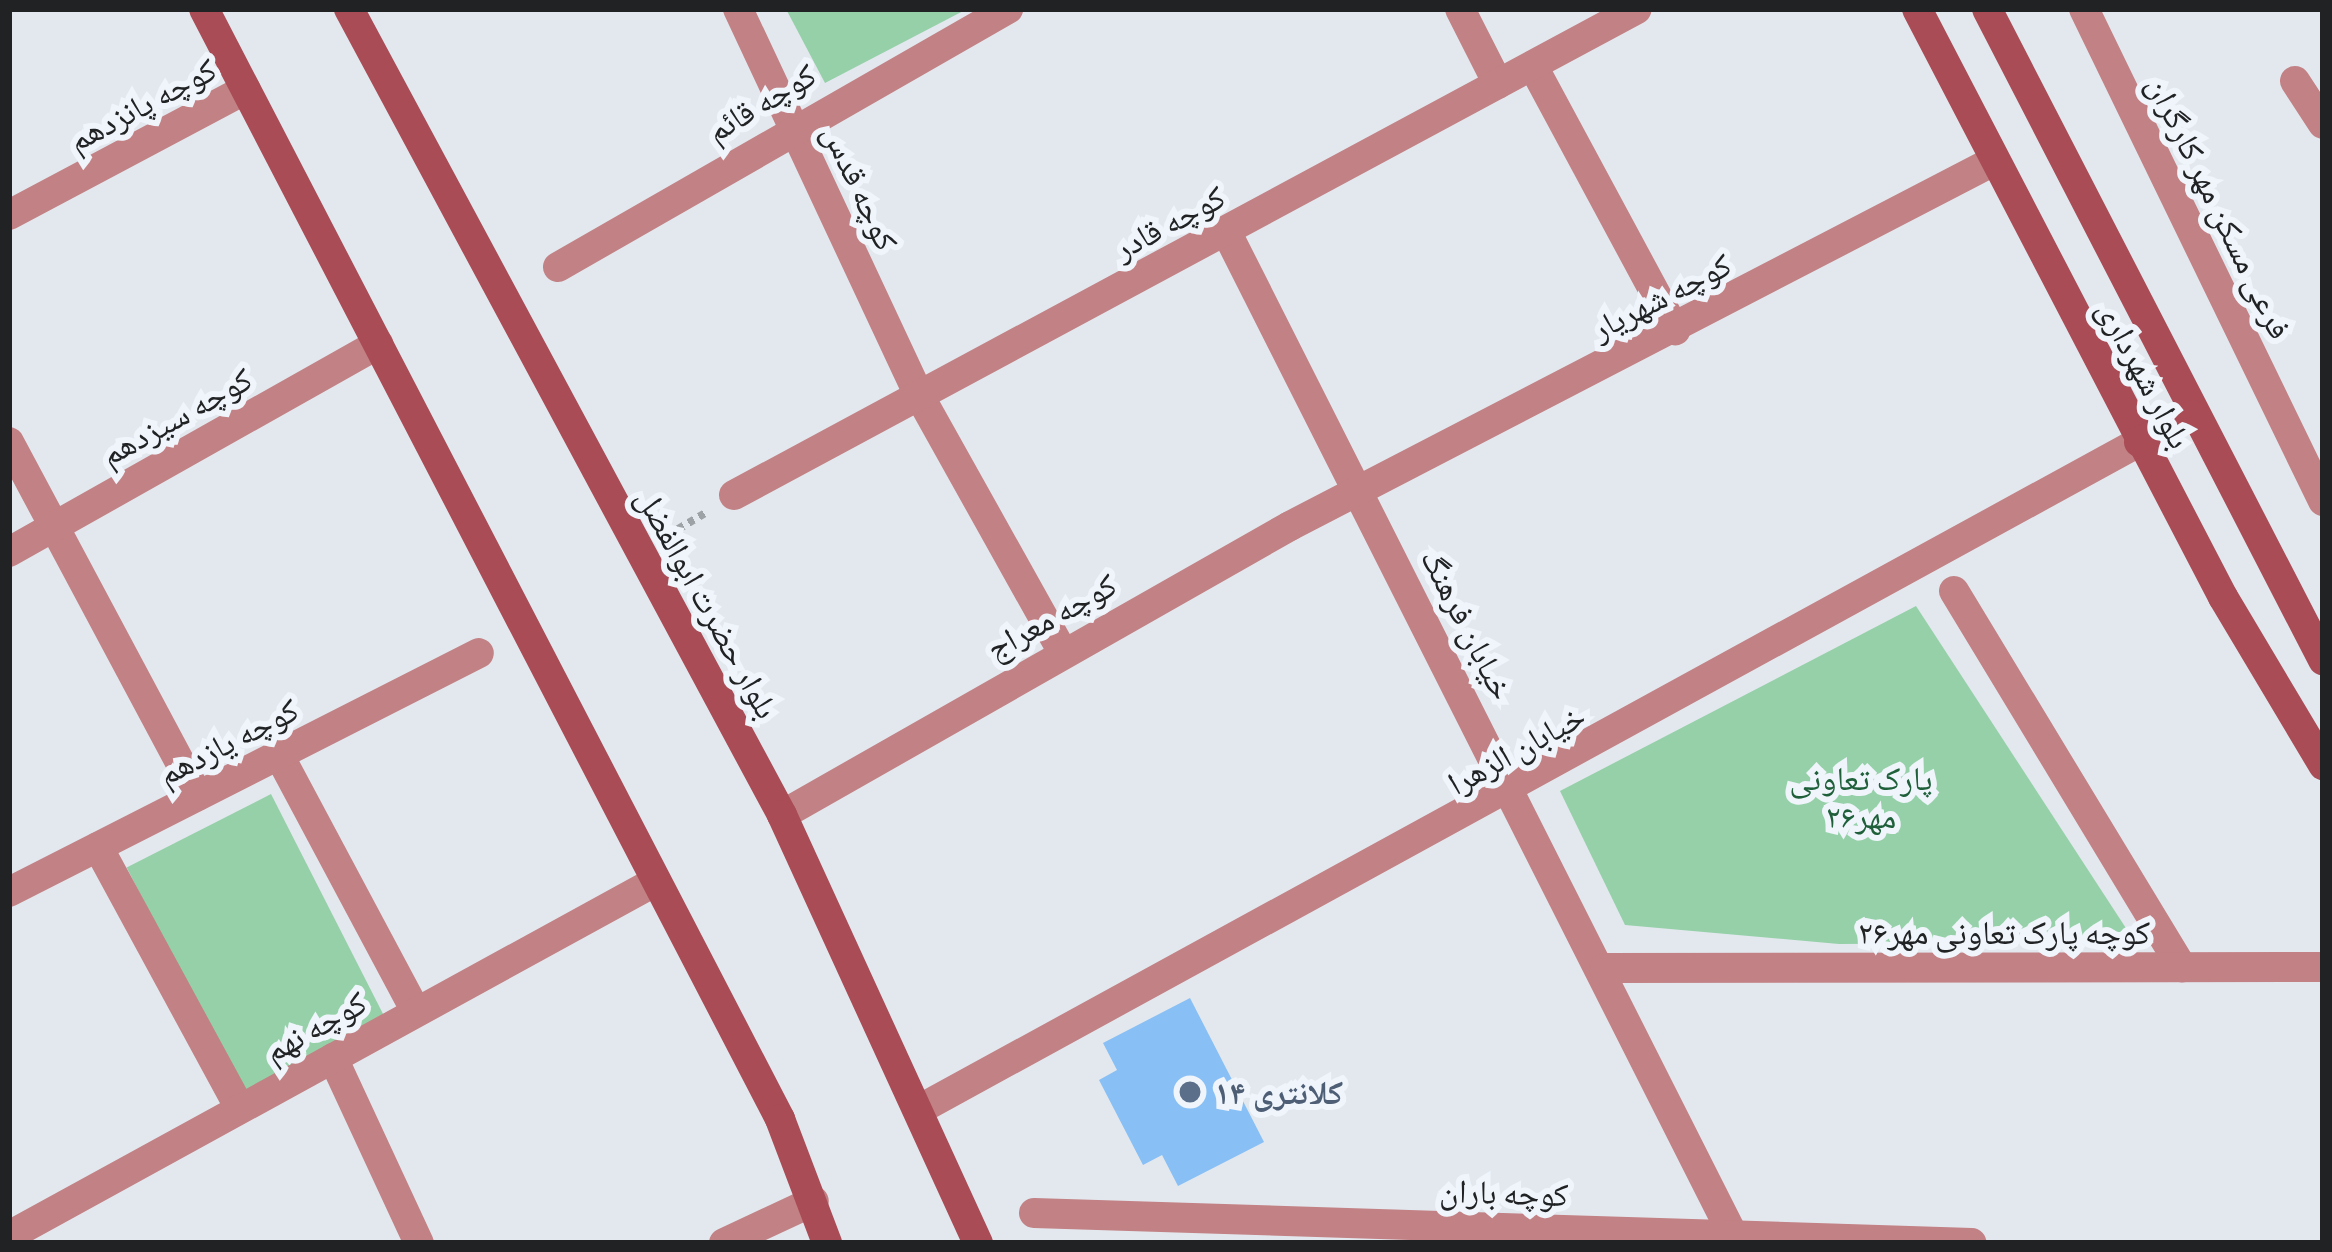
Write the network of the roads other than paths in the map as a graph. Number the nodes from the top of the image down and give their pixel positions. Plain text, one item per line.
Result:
1 (204, 9) edge
2 (350, 9) edge
3 (738, 9) edge
4 (1008, 9) edge
5 (1460, 9) edge
6 (1636, 9) edge
7 (1917, 9) edge
8 (1987, 9) edge
9 (2084, 9) edge
10 (1534, 68) junction
11 (2295, 81) dead end
12 (1498, 84) junction
13 (246, 89) junction
14 (2323, 124) edge
15 (792, 126) junction
16 (1994, 161) junction
17 (9, 215) edge
18 (1227, 232) junction
19 (558, 267) dead end
20 (1675, 331) junction
21 (378, 344) junction
22 (919, 395) junction
23 (2193, 415) junction
24 (9, 442) edge
25 (2139, 442) junction
26 (1359, 490) junction
27 (734, 496) road end
28 (2323, 501) edge
29 (54, 526) junction
30 (9, 552) edge
31 (1954, 592) dead end
32 (1062, 651) junction
33 (479, 653) dead end
34 (2323, 660) edge
35 (279, 755) junction
36 (2323, 765) edge
37 (1514, 792) junction
38 (198, 796) junction
39 (782, 815) junction
40 (98, 847) junction
41 (656, 881) junction
42 (9, 892) edge
43 (2323, 967) edge
44 (1604, 968) junction
45 (2182, 968) junction
46 (416, 1012) junction
47 (333, 1058) junction
48 (240, 1108) junction
49 (922, 1108) junction
50 (814, 1201) junction
51 (1034, 1213) dead end
52 (9, 1235) edge
53 (1737, 1239) edge
54 (419, 1243) edge
55 (724, 1243) edge
56 (827, 1243) edge
57 (977, 1243) edge
58 (1972, 1243) edge

1 - 13 main road
2 - 39 main road, بلوار حضرت ابوالفضل
3 - 15 street, کوچه قدس
4 - 15 street, کوچه قائم
5 - 12 street
6 - 10 street, کوچه قادر
7 - 16 main road, بلوار شهرداری
8 - 23 main road, بلوار شهرداری
9 - 28 street, فرعی مسکن مهر کارگران
10 - 12 street, کوچه قادر
10 - 20 street
11 - 14 street
12 - 18 street, کوچه قادر
13 - 17 street, کوچه پانزدهم
13 - 21 main road
15 - 19 street, کوچه قائم
15 - 22 street, کوچه قدس
16 - 20 street, کوچه شهریار
16 - 25 main road, بلوار شهرداری
18 - 22 street, کوچه قادر
18 - 26 street, خیابان فرهنگ
20 - 26 street, کوچه شهریار
21 - 29 street, کوچه سیزدهم
21 - 41 main road
22 - 27 street, کوچه قادر
22 - 32 street, کوچه قدس
23 - 25 main road
23 - 34 main road, بلوار شهرداری
24 - 29 street
25 - 36 main road, بلوار شهرداری
25 - 37 street, خیابان الزهرا
26 - 32 street, کوچه معراج
26 - 37 street, خیابان فرهنگ
29 - 30 street, کوچه سیزدهم
29 - 38 street
31 - 45 street, کوچه پارک تعاونی مهر۲۶
32 - 39 street, کوچه معراج
33 - 35 street, کوچه یازدهم
35 - 38 street, کوچه یازدهم
35 - 46 street
37 - 44 street, خیابان فرهنگ
37 - 49 street, خیابان الزهرا
38 - 40 street, کوچه یازدهم
39 - 49 main road, بلوار حضرت ابوالفضل
40 - 42 street, کوچه یازدهم
40 - 48 street
41 - 46 street, کوچه نهم
41 - 50 main road
43 - 45 street
44 - 45 street, کوچه پارک تعاونی مهر۲۶
44 - 53 street, خیابان فرهنگ
46 - 47 street, کوچه نهم
47 - 48 street, کوچه نهم
47 - 54 street
48 - 52 street, کوچه نهم
49 - 57 main road, بلوار حضرت ابوالفضل
50 - 55 street
50 - 56 main road
51 - 53 street, کوچه باران
53 - 58 street, کوچه باران

